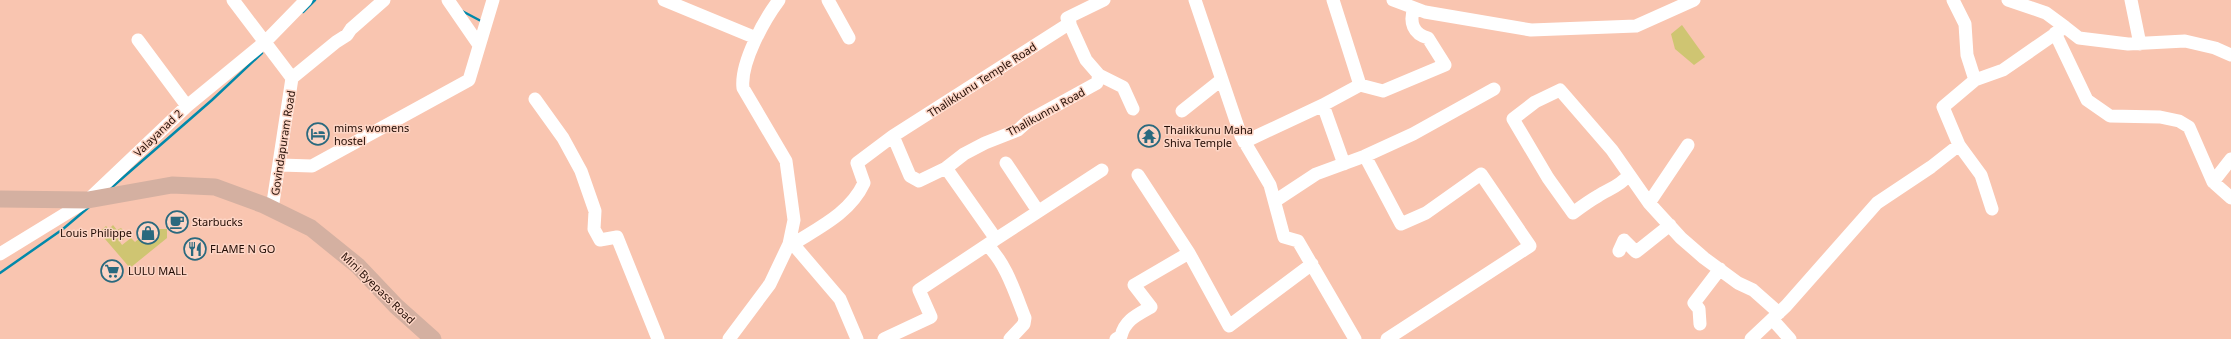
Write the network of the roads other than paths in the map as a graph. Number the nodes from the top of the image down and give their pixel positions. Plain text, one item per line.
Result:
1 (233, 0) edge
2 (306, 0) edge
3 (384, 0) edge
4 (448, 0) edge
5 (493, 0) edge
6 (664, 0) edge
7 (779, 0) edge
8 (828, 0) edge
9 (1104, 0) edge
10 (1195, 0) edge
11 (1333, 0) edge
12 (1393, 0) edge
13 (1694, 0) edge
14 (1953, 0) edge
15 (2008, 0) edge
16 (2131, 0) edge
17 (1414, 8) junction
18 (1070, 23) junction
19 (2060, 30) junction
20 (756, 38) junction
21 (849, 38) dead end
22 (138, 40) dead end
23 (265, 42) junction
24 (2140, 44) junction
25 (479, 46) junction
26 (2231, 55) edge
27 (1099, 75) junction
28 (292, 78) junction
29 (1222, 80) junction
30 (1975, 80) junction
31 (1360, 84) junction
32 (1494, 89) dead end
33 (535, 99) dead end
34 (1323, 105) junction
35 (187, 106) junction
36 (1133, 109) dead end
37 (1182, 111) dead end
38 (893, 136) junction
39 (1244, 142) junction
40 (1688, 145) dead end
41 (1959, 145) junction
42 (1365, 156) junction
43 (2231, 159) edge
44 (1006, 163) dead end
45 (1344, 164) junction
46 (280, 165) junction
47 (946, 168) junction
48 (1102, 170) dead end
49 (1138, 175) dead end
50 (1629, 175) junction
51 (2213, 182) junction
52 (2231, 198) edge
53 (0, 199) edge
54 (88, 200) junction
55 (1275, 201) junction
56 (1649, 203) junction
57 (272, 209) junction
58 (1992, 209) dead end
59 (1038, 211) junction
60 (1670, 225) junction
61 (991, 242) junction
62 (791, 244) junction
63 (1619, 251) dead end
64 (1189, 253) junction
65 (0, 254) edge
66 (1312, 264) junction
67 (1720, 269) junction
68 (1776, 316) junction
69 (1700, 324) dead end
70 (433, 339) edge
71 (658, 339) edge
72 (729, 339) edge
73 (857, 339) edge
74 (884, 339) edge
75 (1010, 339) edge
76 (1116, 339) edge
77 (1355, 339) edge
78 (1387, 339) edge
79 (1751, 339) edge
80 (1790, 339) edge

1 - 23 street, Govindapuram Road
2 - 23 street, Valayanad 2
3 - 28 street
4 - 25 street
5 - 25 street
6 - 20 street
7 - 20 street
8 - 21 street
9 - 18 street, Thalikkunu Temple Road
10 - 29 street
11 - 31 street
12 - 17 street
13 - 17 street
14 - 30 street
15 - 19 street
16 - 24 street
17 - 31 street
18 - 27 street
18 - 38 street, Thalikkunu Temple Road
19 - 24 street
19 - 30 street
19 - 51 street
20 - 62 street
22 - 35 street
23 - 28 street, Govindapuram Road
23 - 35 street, Valayanad 2
24 - 26 street
25 - 46 street
27 - 36 street
27 - 47 street, Thalikunnu Road
28 - 46 street, Govindapuram Road
29 - 37 street
29 - 39 street
30 - 41 street
31 - 34 street
32 - 42 street
33 - 71 street
34 - 39 street
34 - 45 street
35 - 54 street, Valayanad 2
38 - 47 street, Thalikunnu Road
38 - 62 street
39 - 55 street
40 - 56 street
41 - 58 street
41 - 68 street
42 - 45 street
42 - 78 street
43 - 51 street
44 - 59 street
45 - 55 street
46 - 57 street, Govindapuram Road
47 - 61 street
48 - 59 street
49 - 64 street
50 - 50 street
50 - 56 street
51 - 52 street
53 - 54 main road, Mini Byepass Road
54 - 57 main road, Mini Byepass Road
54 - 65 street, Valayanad 2
55 - 66 street
56 - 60 street
57 - 70 main road, Mini Byepass Road
59 - 61 street
60 - 63 street
60 - 67 street
61 - 74 street
61 - 75 street
62 - 72 street
62 - 73 street
64 - 66 street
64 - 76 street
66 - 77 street
67 - 68 street
67 - 69 street
68 - 79 street
68 - 80 street

